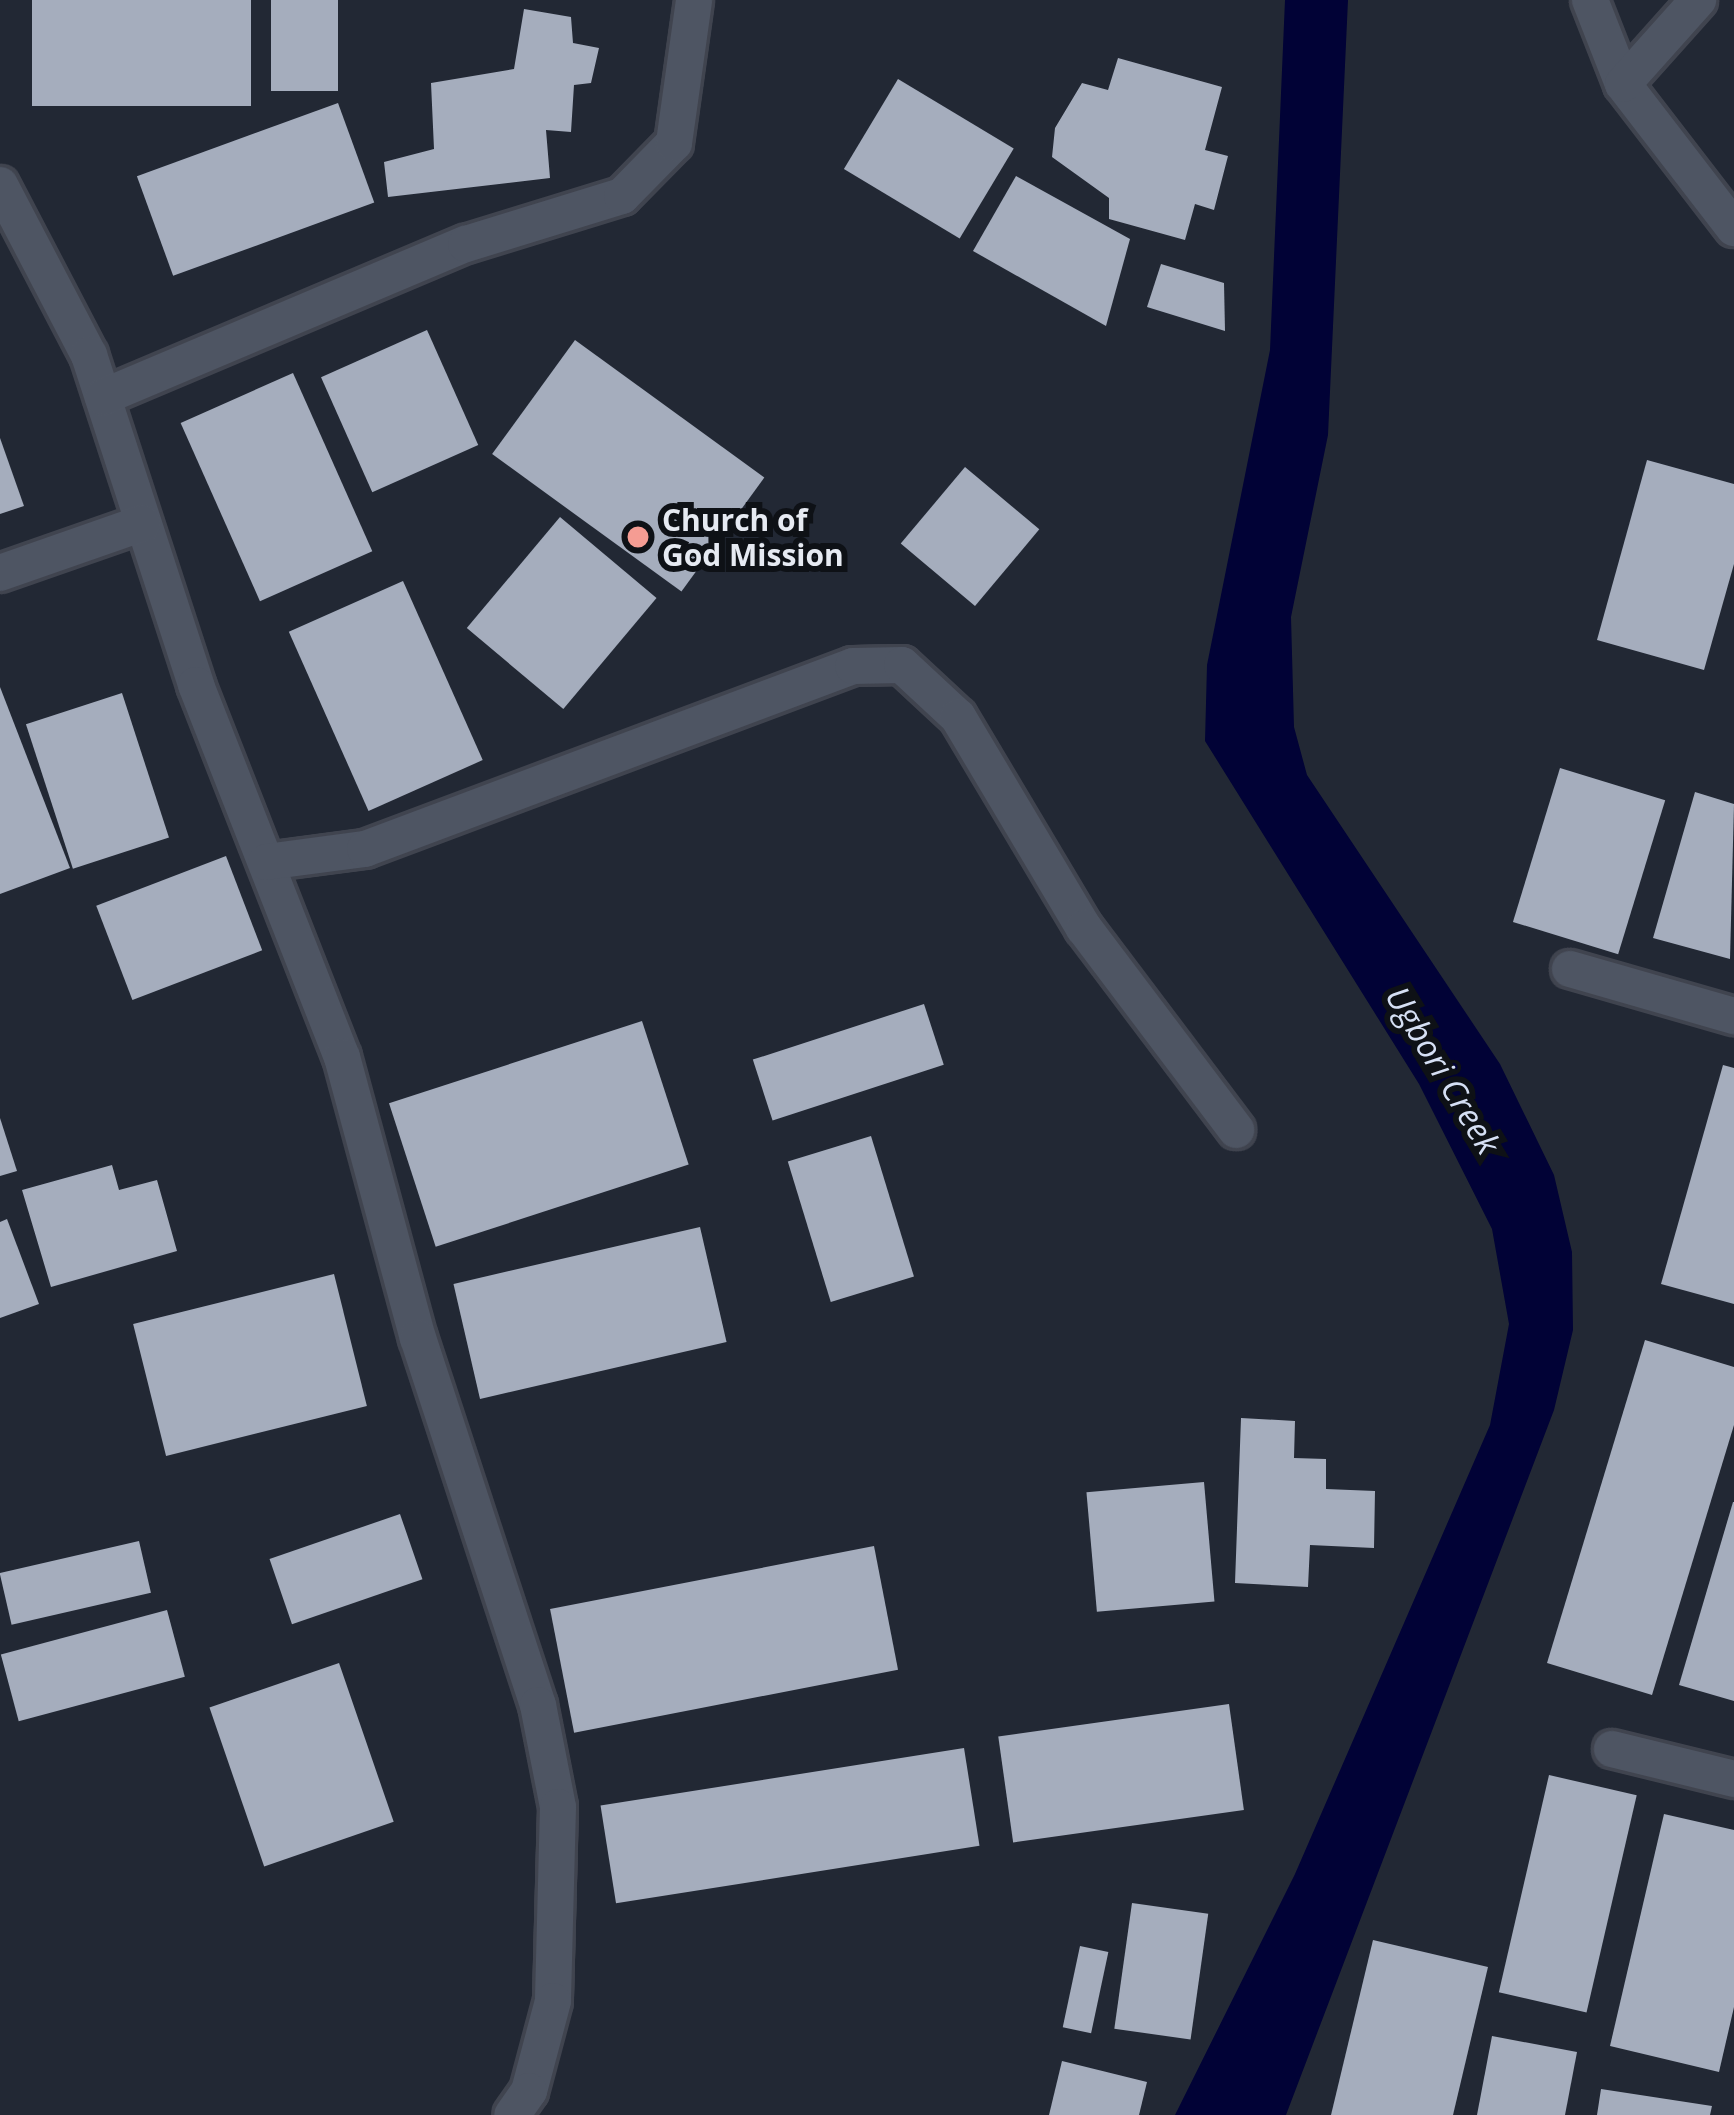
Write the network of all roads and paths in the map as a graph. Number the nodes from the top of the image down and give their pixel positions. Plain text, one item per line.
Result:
1 (694, 0) edge
2 (1590, 0) edge
3 (1698, 0) edge
4 (1623, 84) junction
5 (0, 184) edge
6 (1734, 228) edge
7 (103, 397) junction
8 (143, 523) junction
9 (0, 573) edge
10 (266, 862) junction
11 (1570, 969) dead end
12 (1734, 1016) edge
13 (1237, 1130) dead end
14 (1612, 1749) dead end
15 (1734, 1779) edge
16 (512, 2115) edge

1 - 7 street
2 - 4 street
3 - 4 street
4 - 6 street
5 - 7 street
7 - 8 street
8 - 9 street
8 - 10 street
10 - 13 street
10 - 16 street
11 - 12 street
14 - 15 street

